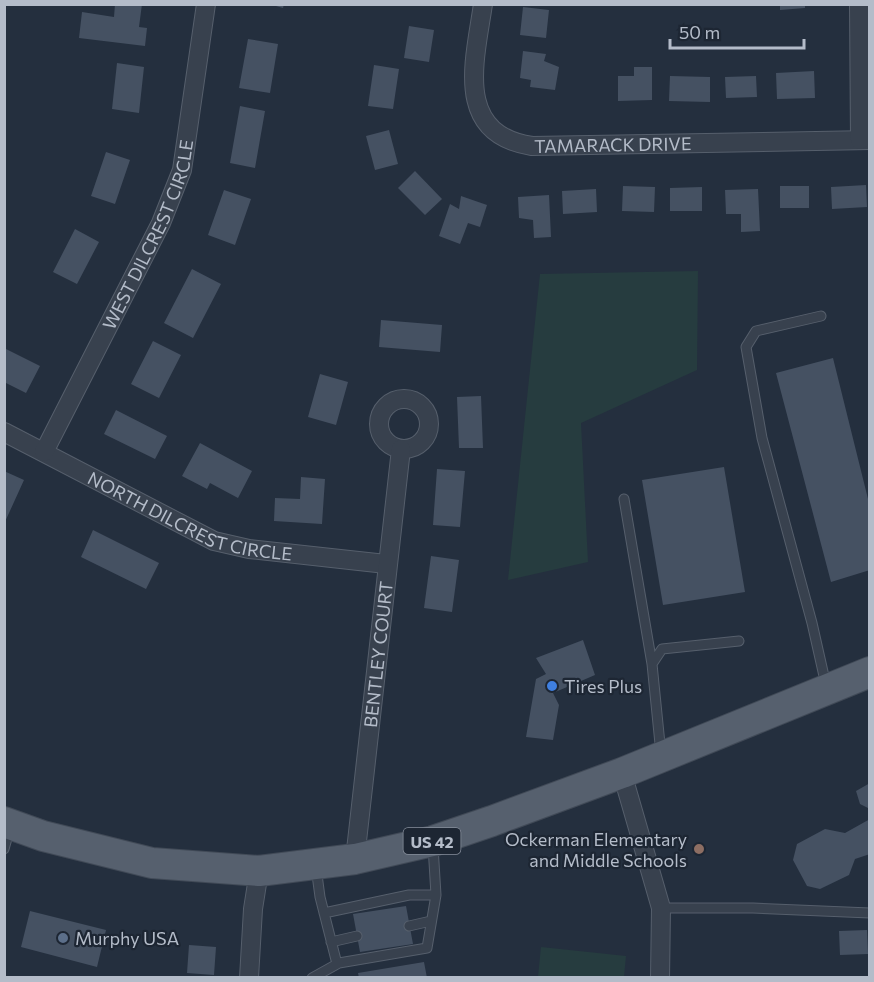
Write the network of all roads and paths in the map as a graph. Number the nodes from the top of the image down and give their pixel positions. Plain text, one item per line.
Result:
1 (206, 4) edge
2 (483, 4) edge
3 (859, 4) edge
4 (865, 140) edge
5 (821, 316) dead end
6 (4, 432) edge
7 (401, 449) dead end
8 (44, 452) junction
9 (624, 499) dead end
10 (386, 564) junction
11 (739, 640) dead end
12 (652, 664) junction
13 (870, 672) edge
14 (826, 688) junction
15 (661, 756) junction
16 (622, 773) junction
17 (6, 832) edge
18 (433, 841) junction
19 (355, 859) junction
20 (316, 864) junction
21 (259, 872) junction
22 (436, 895) junction
23 (661, 908) junction
24 (324, 913) junction
25 (870, 913) edge
26 (431, 921) junction
27 (409, 926) dead end
28 (357, 936) dead end
29 (331, 942) junction
30 (337, 964) junction
31 (249, 978) edge
32 (312, 978) edge
33 (660, 978) edge

1 - 8 street, WEST DILCREST CIRCLE
2 - 4 street, TAMARACK DRIVE
3 - 4 street
5 - 14 lane
6 - 8 street, NORTH DILCREST CIRCLE
7 - 10 street, BENTLEY COURT
8 - 10 street, NORTH DILCREST CIRCLE
9 - 12 lane
10 - 19 street, BENTLEY COURT
11 - 12 lane
12 - 15 lane
13 - 14 main road, US 42
14 - 15 main road, US 42
15 - 16 main road, US 42
16 - 18 main road, US 42
16 - 23 street
17 - 21 main road, US 42
18 - 19 main road, US 42
18 - 22 lane
19 - 20 main road, US 42
20 - 21 main road, US 42
20 - 24 lane
21 - 31 street
22 - 24 lane
22 - 26 lane
23 - 25 lane
23 - 33 street
24 - 29 lane
26 - 27 lane
26 - 30 lane
28 - 29 lane
29 - 30 lane
30 - 32 lane

